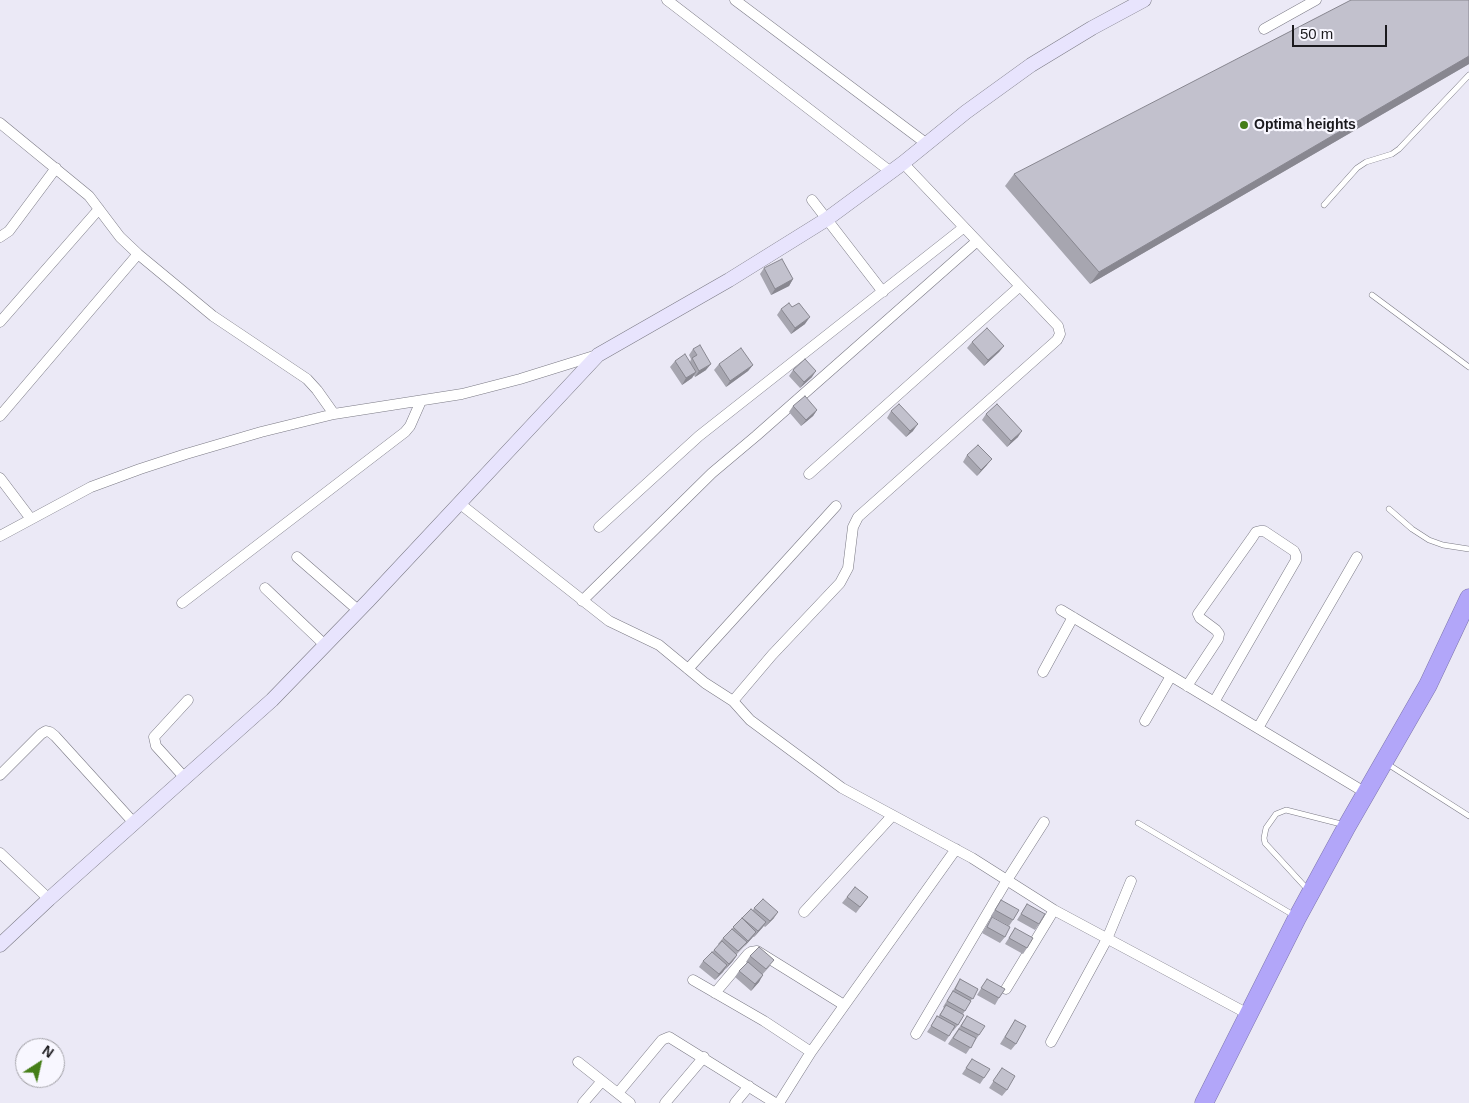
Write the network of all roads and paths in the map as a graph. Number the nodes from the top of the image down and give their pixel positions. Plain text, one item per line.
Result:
1 (667, 0) edge
2 (735, 0) edge
3 (1144, 0) edge
4 (1316, 0) edge
5 (1264, 29) dead end
6 (1469, 75) edge
7 (0, 123) edge
8 (928, 144) junction
9 (902, 163) junction
10 (56, 168) junction
11 (891, 172) junction
12 (812, 200) dead end
13 (1324, 205) dead end
14 (99, 209) junction
15 (827, 219) junction
16 (963, 228) junction
17 (0, 237) edge
18 (976, 242) junction
19 (138, 254) junction
20 (1020, 287) junction
21 (883, 292) junction
22 (1372, 295) dead end
23 (0, 322) edge
24 (598, 355) junction
25 (1469, 367) edge
26 (421, 401) junction
27 (334, 414) junction
28 (0, 416) edge
29 (809, 474) dead end
30 (0, 478) edge
31 (459, 503) junction
32 (836, 506) dead end
33 (1389, 509) dead end
34 (31, 519) junction
35 (599, 527) dead end
36 (0, 536) edge
37 (1469, 549) edge
38 (297, 557) dead end
39 (1357, 557) dead end
40 (265, 588) dead end
41 (1469, 598) edge
42 (582, 601) junction
43 (182, 603) dead end
44 (359, 610) junction
45 (1062, 610) dead end
46 (1073, 617) junction
47 (325, 645) junction
48 (688, 669) junction
49 (1043, 672) dead end
50 (1171, 676) junction
51 (1187, 686) junction
52 (188, 700) dead end
53 (733, 701) junction
54 (1214, 702) junction
55 (1145, 722) dead end
56 (1258, 728) junction
57 (1384, 762) junction
58 (0, 775) edge
59 (185, 778) junction
60 (1366, 792) junction
61 (892, 816) junction
62 (1469, 816) edge
63 (1044, 822) dead end
64 (134, 823) junction
65 (1138, 823) dead end
66 (1347, 826) junction
67 (956, 849) junction
68 (0, 853) edge
69 (1007, 880) junction
70 (1131, 881) dead end
71 (1311, 893) junction
72 (49, 899) junction
73 (1054, 910) junction
74 (804, 912) dead end
75 (1297, 918) junction
76 (1107, 939) junction
77 (0, 945) edge
78 (693, 980) dead end
79 (1006, 989) edge
80 (716, 993) junction
81 (844, 1005) junction
82 (1250, 1015) junction
83 (916, 1034) dead end
84 (1051, 1042) dead end
85 (811, 1052) junction
86 (704, 1057) junction
87 (578, 1062) dead end
88 (602, 1081) junction
89 (749, 1086) junction
90 (618, 1094) junction
91 (583, 1103) edge
92 (630, 1103) edge
93 (666, 1103) edge
94 (735, 1103) edge
95 (775, 1103) edge
96 (779, 1103) edge
97 (1204, 1103) edge

1 - 11 street
2 - 8 street
3 - 8 street
4 - 5 street
6 - 13 lane
7 - 10 street
8 - 9 street
9 - 11 street
9 - 16 street
10 - 14 street
10 - 17 street
11 - 15 street
12 - 15 street
14 - 19 street
14 - 23 street
15 - 21 street
15 - 24 street
16 - 18 street
16 - 21 street
18 - 20 street
18 - 42 street
19 - 27 street
19 - 28 street
20 - 29 street
20 - 53 street
21 - 35 street
22 - 25 lane
24 - 26 street
24 - 31 street
26 - 27 street
26 - 43 street
27 - 34 street
30 - 34 street
31 - 42 street
31 - 44 street
32 - 48 street
33 - 37 lane
34 - 36 street
38 - 44 street
39 - 56 street
40 - 47 street
41 - 57 highway
42 - 48 street
44 - 47 street
45 - 46 street
46 - 49 street
46 - 50 street
47 - 59 street
48 - 53 street
50 - 51 street
50 - 55 street
51 - 54 street
51 - 54 street
52 - 59 street
53 - 61 street
54 - 56 street
56 - 60 street
57 - 60 highway
57 - 62 lane
58 - 64 street
59 - 64 street
60 - 66 highway
61 - 67 street
61 - 74 street
63 - 69 street
64 - 72 street
65 - 75 lane
66 - 71 highway
66 - 71 lane
67 - 69 street
67 - 81 street
68 - 72 street
69 - 73 street
69 - 83 street
70 - 76 street
71 - 75 highway
72 - 77 street
73 - 76 street
73 - 79 street
75 - 82 highway
76 - 82 street
76 - 84 street
78 - 80 street
80 - 81 street
80 - 85 street
81 - 85 street
82 - 97 highway
85 - 96 street
86 - 89 street
86 - 90 street
86 - 93 street
87 - 88 street
88 - 90 street
88 - 91 street
89 - 94 street
89 - 95 street
90 - 92 street

